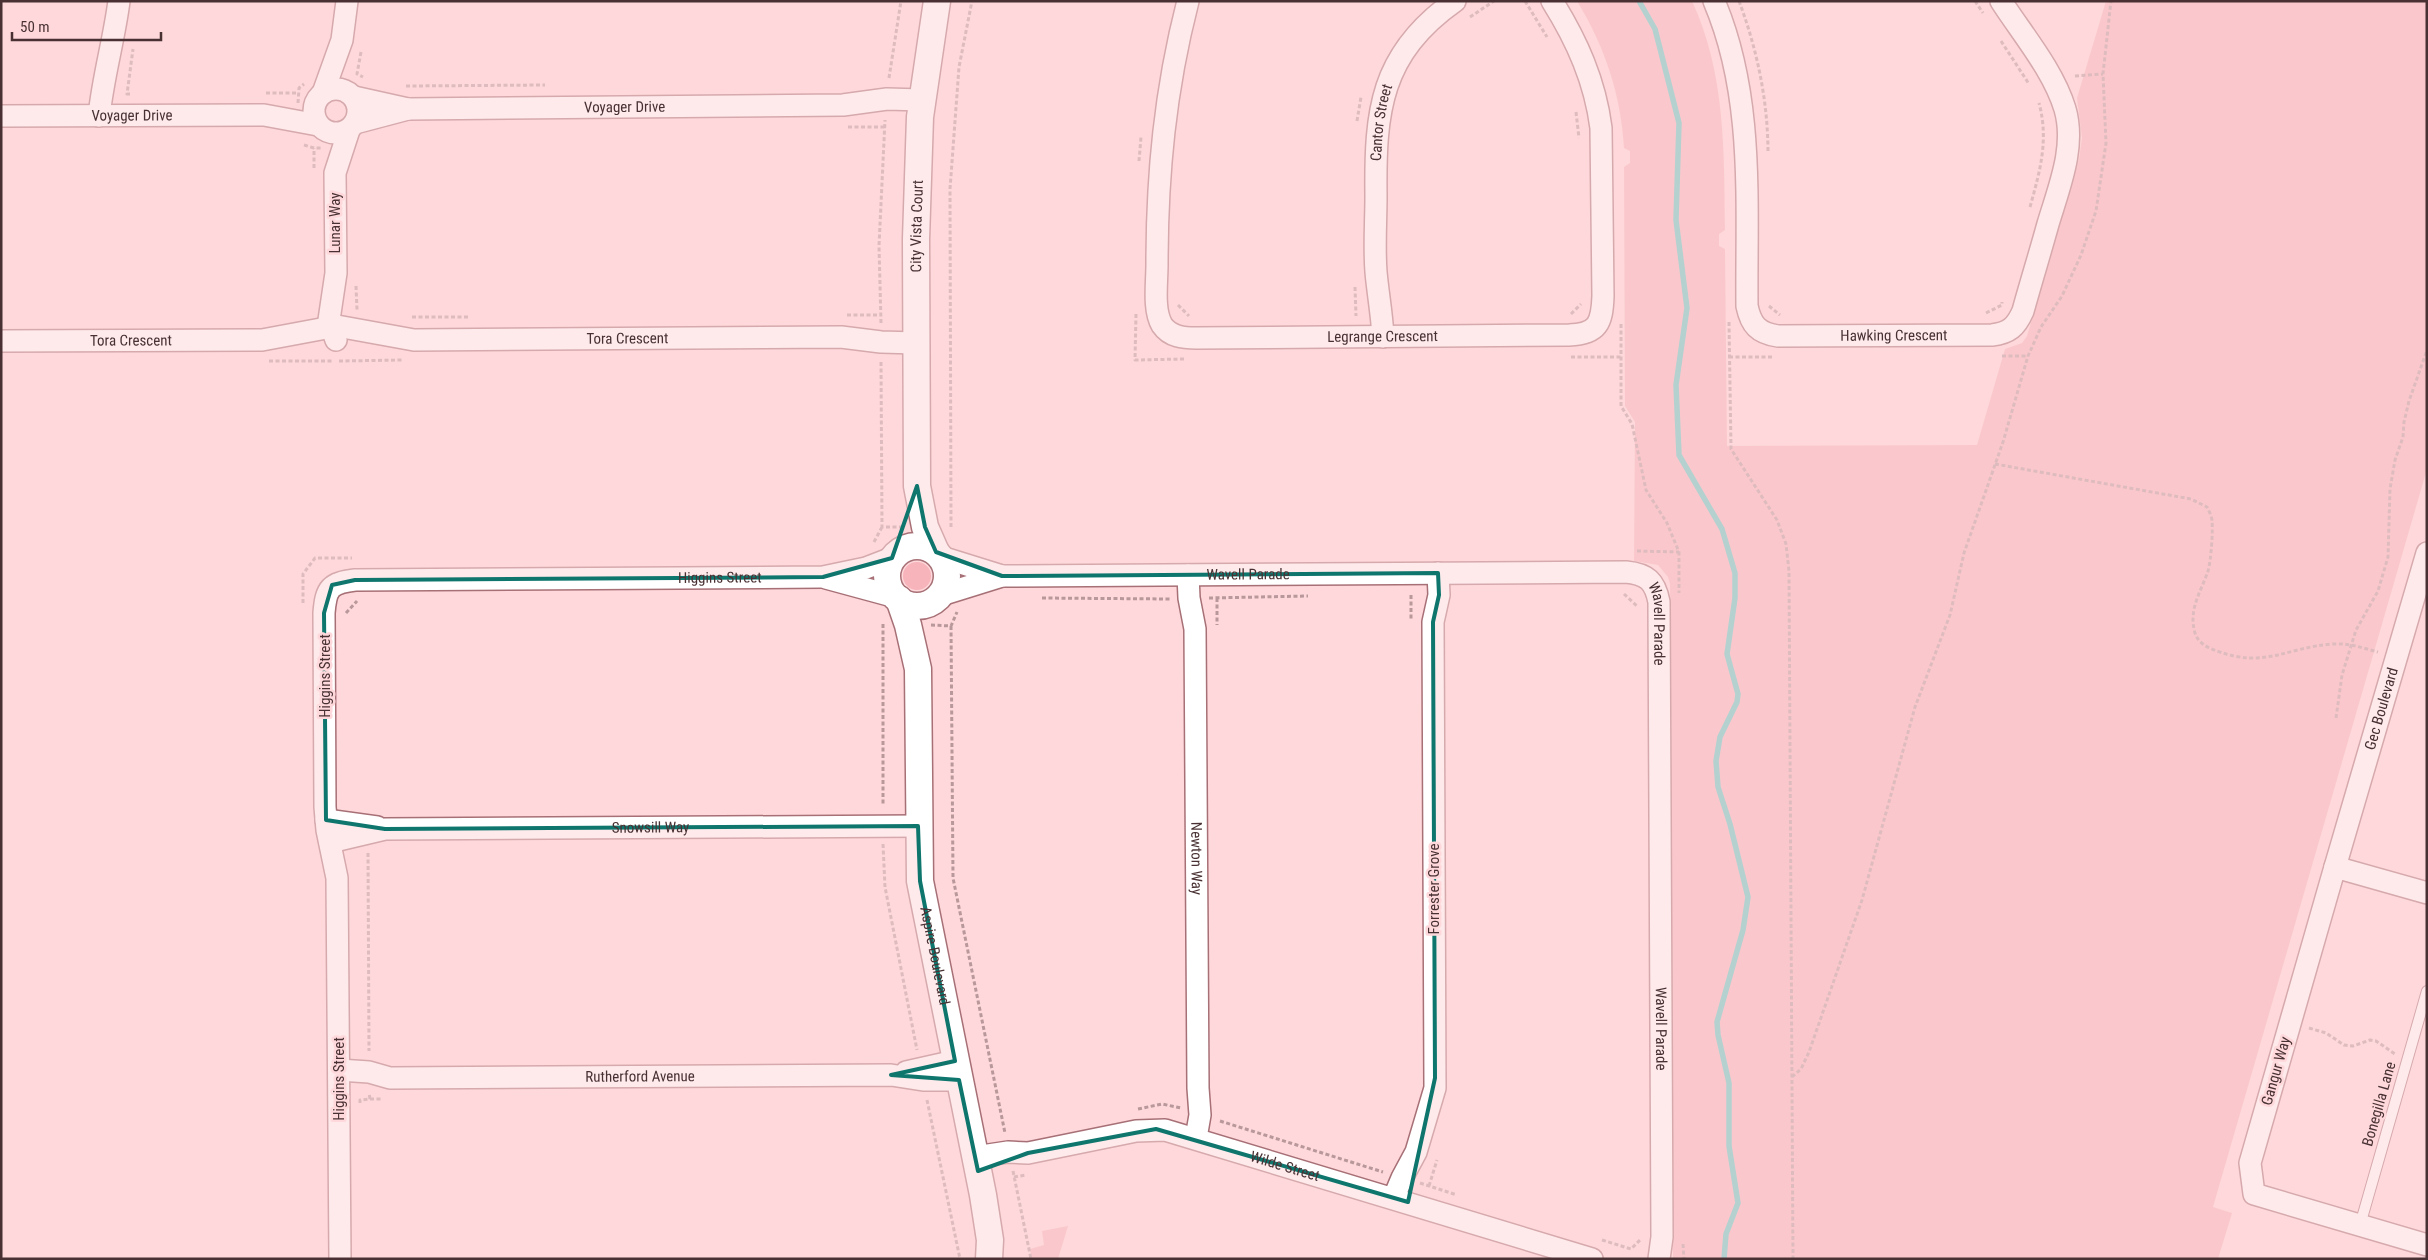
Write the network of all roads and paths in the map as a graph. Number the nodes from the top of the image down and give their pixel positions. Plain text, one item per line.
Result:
1 (119, 1) edge
2 (347, 1) edge
3 (937, 1) edge
4 (1188, 1) edge
5 (1455, 1) edge
6 (1494, 1) edge
7 (1525, 1) edge
8 (1552, 1) edge
9 (1714, 1) edge
10 (1975, 1) edge
11 (2001, 1) edge
12 (2111, 1) edge
13 (1987, 19) dead end
14 (1466, 20) dead end
15 (1997, 35) dead end
16 (342, 40) junction
17 (1551, 43) dead end
18 (123, 47) junction
19 (362, 47) dead end
20 (369, 81) dead end
21 (551, 85) dead end
22 (402, 86) dead end
23 (2032, 89) dead end
24 (260, 93) dead end
25 (136, 94) dead end
26 (313, 95) junction
27 (351, 95) junction
28 (2036, 96) dead end
29 (1574, 106) dead end
30 (921, 108) junction
31 (408, 109) junction
32 (264, 114) junction
33 (1, 116) edge
34 (107, 116) junction
35 (320, 127) junction
36 (352, 127) junction
37 (1580, 144) dead end
38 (335, 173) junction
39 (2029, 210) dead end
40 (356, 282) dead end
41 (2004, 295) dead end
42 (1581, 296) dead end
43 (1178, 297) dead end
44 (1769, 306) dead end
45 (1982, 313) dead end
46 (363, 314) dead end
47 (1729, 314) dead end
48 (881, 315) dead end
49 (1781, 315) dead end
50 (842, 316) dead end
51 (1346, 316) dead end
52 (407, 317) dead end
53 (476, 317) dead end
54 (1199, 317) dead end
55 (1374, 330) junction
56 (336, 331) junction
57 (1569, 335) junction
58 (916, 336) junction
59 (1, 341) edge
60 (2427, 350) edge
61 (1621, 357) dead end
62 (1621, 406) dead end
63 (1995, 464) junction
64 (917, 486) junction
65 (882, 527) dead end
66 (2426, 551) edge
67 (1679, 552) dead end
68 (887, 553) junction
69 (939, 554) junction
70 (356, 558) dead end
71 (1431, 573) junction
72 (1195, 575) junction
73 (1002, 576) junction
74 (823, 577) junction
75 (1411, 595) dead end
76 (939, 597) junction
77 (897, 598) junction
78 (303, 613) dead end
79 (1411, 624) dead end
80 (951, 626) dead end
81 (2351, 645) junction
82 (2396, 656) junction
83 (918, 669) junction
84 (2336, 718) dead end
85 (326, 820) junction
86 (918, 826) junction
87 (384, 829) junction
88 (330, 842) junction
89 (2335, 866) junction
90 (2427, 893) edge
91 (2427, 992) edge
92 (2290, 1023) junction
93 (2408, 1058) junction
94 (957, 1071) junction
95 (339, 1077) junction
96 (1792, 1078) junction
97 (1187, 1135) junction
98 (1015, 1161) junction
99 (976, 1164) junction
100 (1033, 1173) dead end
101 (1401, 1200) junction
102 (2360, 1225) junction
103 (2427, 1245) edge
104 (993, 1253) edge
105 (340, 1259) edge
106 (1031, 1259) edge
107 (1592, 1259) edge
108 (1659, 1259) edge
109 (1793, 1259) edge

1 - 18 street
2 - 16 street
3 - 30 street, City Vista Court
4 - 55 street, Legrange Crescent
5 - 55 street, Cantor Street
6 - 14 path
7 - 17 path
8 - 57 street, Legrange Crescent
9 - 11 street, Hawking Crescent
10 - 13 path
12 - 63 path
15 - 23 path
16 - 26 street
16 - 27 street
18 - 25 path
18 - 34 street
19 - 20 path
21 - 22 path
24 - 26 path
26 - 27 street
26 - 32 street, Voyager Drive
26 - 35 street
27 - 31 street, Voyager Drive
27 - 36 street
28 - 39 path
29 - 37 path
30 - 31 street, Voyager Drive
30 - 58 street, City Vista Court
31 - 36 street, Voyager Drive
32 - 34 street, Voyager Drive
32 - 35 street, Voyager Drive
33 - 34 street, Voyager Drive
35 - 36 street
35 - 38 street, Lunar Way
36 - 38 street, Lunar Way
38 - 56 street, Lunar Way
40 - 46 path
41 - 45 path
42 - 57 path
43 - 54 path
44 - 49 path
47 - 96 path
48 - 50 path
51 - 55 path
52 - 53 path
55 - 57 street, Legrange Crescent
56 - 58 street, Tora Crescent
56 - 59 street, Tora Crescent
57 - 61 path
58 - 64 street, City Vista Court
60 - 81 path
62 - 67 path
63 - 81 path
63 - 96 path
64 - 68 street
64 - 69 street
65 - 68 path
66 - 82 street, Gec Boulevard
68 - 69 street
68 - 74 street, Higgins Street
68 - 77 street
69 - 73 street, Wavell Parade
69 - 76 street
70 - 78 path
71 - 72 street, Wavell Parade
71 - 101 street, Forrester Grove
71 - 108 street, Wavell Parade
72 - 73 street, Wavell Parade
72 - 97 street, Newton Way
73 - 76 street, Wavell Parade
74 - 77 street, Higgins Street
74 - 85 street, Higgins Street
75 - 79 path
76 - 77 street
76 - 83 street, Aspire Boulevard
77 - 83 street, Aspire Boulevard
80 - 98 path
81 - 82 path
81 - 84 path
82 - 89 street, Gec Boulevard
83 - 86 street, Aspire Boulevard
85 - 87 street, Snowsill Way
85 - 88 street, Higgins Street
86 - 87 street, Snowsill Way
86 - 94 street, Aspire Boulevard
87 - 88 street, Snowsill Way
88 - 95 street, Higgins Street
89 - 90 street
89 - 92 street, Gangur Way
91 - 93 lane, Bonegilla Lane
92 - 93 path
92 - 102 street, Gangur Way
93 - 102 lane, Bonegilla Lane
94 - 95 street, Rutherford Avenue
94 - 99 street, Aspire Boulevard
95 - 105 street, Higgins Street
96 - 109 path
97 - 98 street, Wilde Street
97 - 101 street, Wilde Street
98 - 99 street, Wilde Street
98 - 100 path
98 - 106 path
99 - 104 street, Aspire Boulevard
101 - 107 street, Wilde Street
102 - 103 street, Gangur Way

